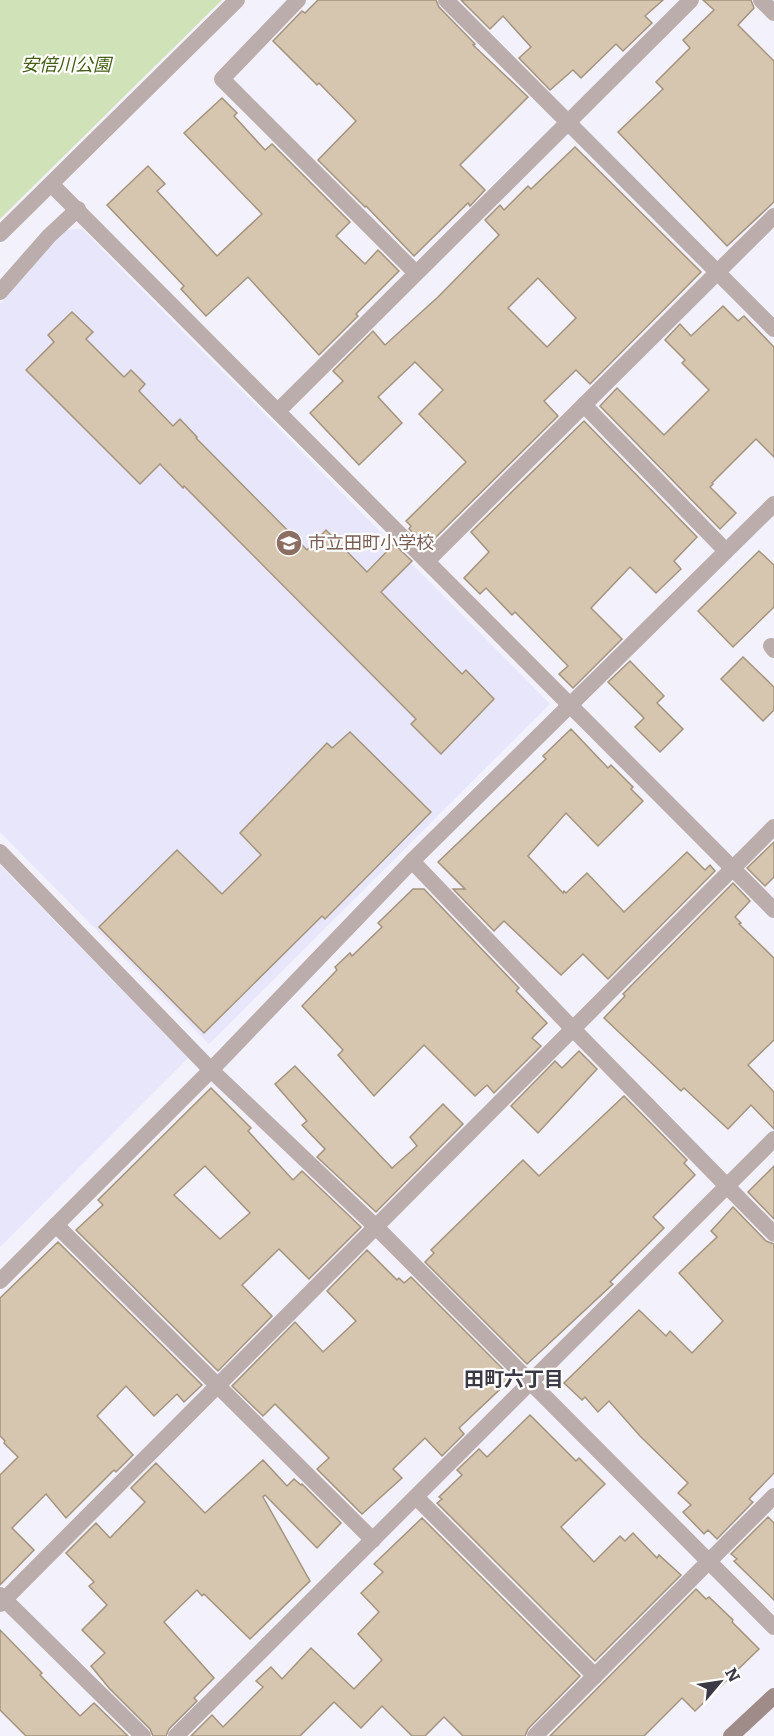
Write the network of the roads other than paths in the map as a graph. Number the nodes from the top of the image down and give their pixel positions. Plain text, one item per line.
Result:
1 (237, 0) edge
2 (298, 0) edge
3 (446, 0) edge
4 (691, 0) edge
5 (761, 0) edge
6 (774, 13) edge
7 (567, 123) junction
8 (51, 184) junction
9 (78, 209) junction
10 (774, 216) edge
11 (0, 234) edge
12 (717, 272) junction
13 (416, 273) junction
14 (0, 292) edge
15 (774, 329) edge
16 (584, 405) junction
17 (278, 411) junction
18 (774, 504) edge
19 (726, 551) junction
20 (427, 561) junction
21 (571, 706) junction
22 (774, 826) edge
23 (0, 852) edge
24 (412, 861) junction
25 (732, 868) junction
26 (774, 910) edge
27 (572, 1028) junction
28 (211, 1070) junction
29 (774, 1139) edge
30 (728, 1185) junction
31 (56, 1226) junction
32 (375, 1226) junction
33 (774, 1234) edge
34 (0, 1281) edge
35 (530, 1383) junction
36 (217, 1385) junction
37 (774, 1496) edge
38 (416, 1497) junction
39 (372, 1540) junction
40 (709, 1562) junction
41 (2, 1600) edge
42 (774, 1627) edge
43 (596, 1676) junction
44 (774, 1696) edge
45 (143, 1736) edge
46 (176, 1736) edge
47 (535, 1736) edge
48 (731, 1736) edge

1 - 8 street
2 - 13 street
3 - 7 street
4 - 7 street
5 - 6 street
7 - 12 street
7 - 13 street
8 - 9 street
8 - 11 street
9 - 14 street
9 - 17 street
10 - 12 street
12 - 15 street
12 - 16 street
13 - 17 street
16 - 19 street
16 - 20 street
17 - 20 street
18 - 19 street
19 - 21 street
20 - 21 street
21 - 24 street
21 - 25 street
22 - 25 street
23 - 28 street
24 - 27 street
24 - 28 street
25 - 26 street
25 - 27 street
27 - 30 street
27 - 32 street
28 - 31 street
28 - 32 street
29 - 30 street
30 - 33 street
30 - 35 street
31 - 34 street
31 - 36 street
32 - 35 street
32 - 36 street
35 - 38 street
35 - 40 street
36 - 39 street
36 - 41 street
37 - 40 street
38 - 39 street
38 - 43 street
39 - 46 street
40 - 42 street
40 - 43 street
41 - 45 street
43 - 47 street
44 - 48 main road

